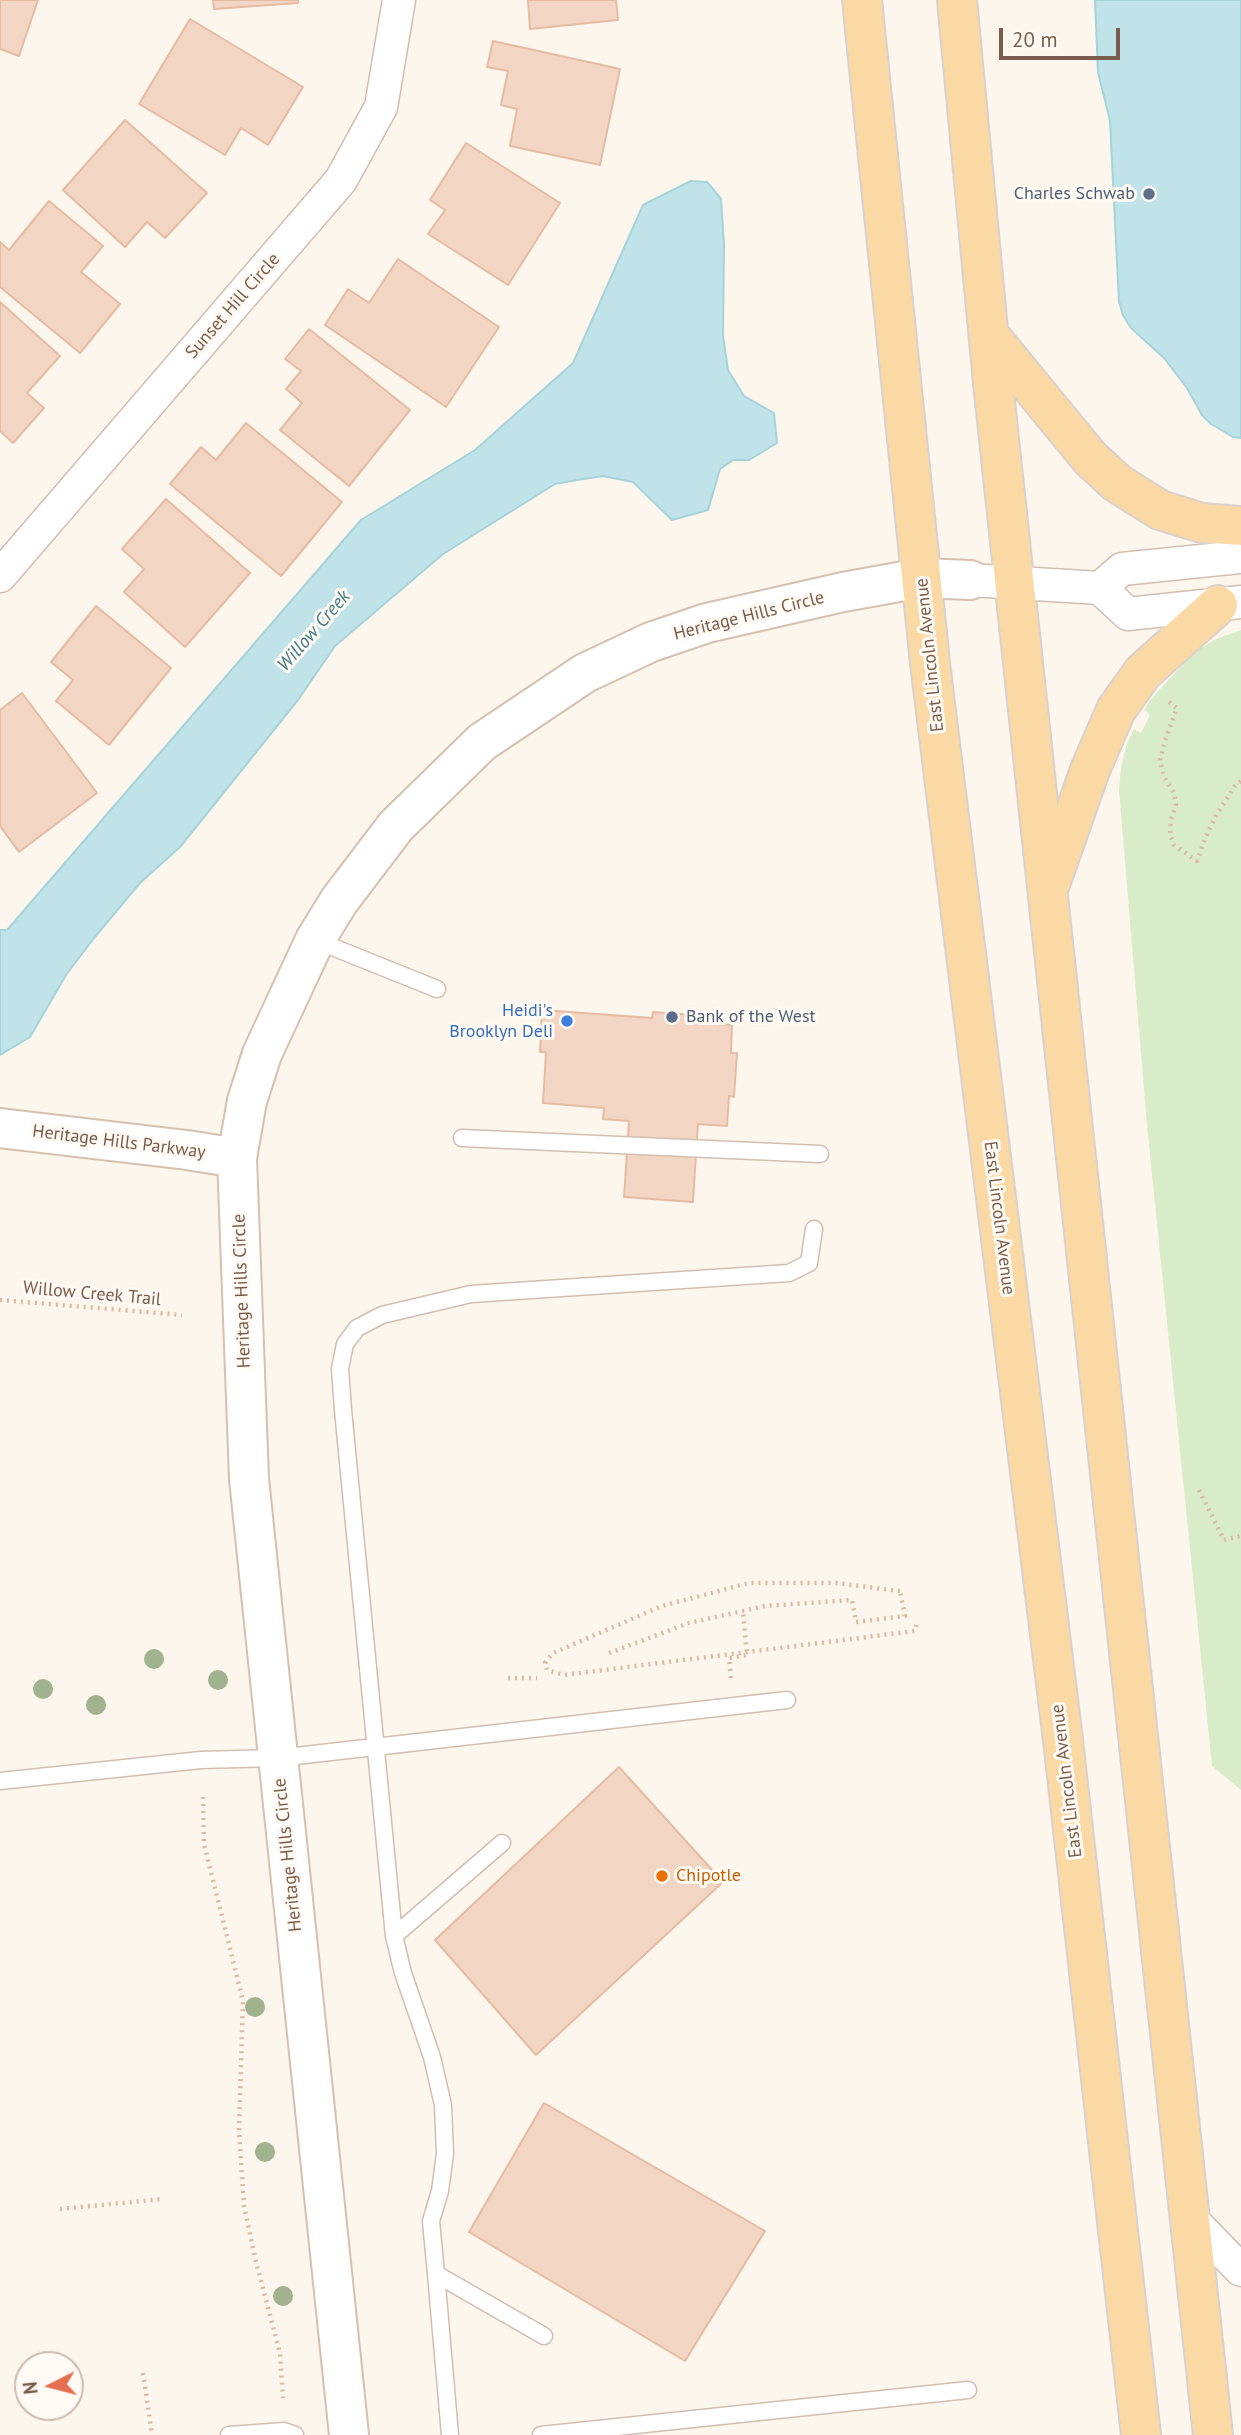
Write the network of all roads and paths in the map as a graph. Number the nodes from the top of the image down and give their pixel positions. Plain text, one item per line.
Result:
1 (399, 0) edge
2 (862, 0) edge
3 (957, 0) edge
4 (989, 335) junction
5 (1241, 526) edge
6 (1241, 557) edge
7 (0, 576) edge
8 (921, 578) junction
9 (970, 580) joint
10 (1015, 583) junction
11 (1100, 589) junction
12 (1229, 603) edge
13 (1167, 700) dead end
14 (1241, 781) edge
15 (1047, 893) junction
16 (315, 940) junction
17 (437, 989) dead end
18 (0, 1128) edge
19 (462, 1138) dead end
20 (820, 1154) dead end
21 (237, 1158) junction
22 (814, 1229) dead end
23 (0, 1300) edge
24 (182, 1315) dead end
25 (1199, 1490) dead end
26 (1241, 1539) edge
27 (743, 1611) junction
28 (917, 1622) dead end
29 (609, 1653) dead end
30 (509, 1678) dead end
31 (537, 1678) dead end
32 (787, 1700) dead end
33 (734, 1707) junction
34 (376, 1747) junction
35 (278, 1758) junction
36 (0, 1781) edge
37 (203, 1797) dead end
38 (502, 1843) dead end
39 (394, 1936) junction
40 (163, 2199) dead end
41 (60, 2209) dead end
42 (1190, 2218) junction
43 (1241, 2270) edge
44 (436, 2274) junction
45 (544, 2336) dead end
46 (143, 2373) dead end
47 (968, 2390) dead end
48 (283, 2398) dead end
49 (152, 2435) edge
50 (229, 2435) edge
51 (295, 2435) edge
52 (349, 2435) edge
53 (450, 2435) edge
54 (541, 2435) edge
55 (1141, 2435) edge
56 (1213, 2435) edge

1 - 7 street, Sunset Hill Circle
2 - 8 main road, East Lincoln Avenue
3 - 4 main road
4 - 5 main road
4 - 10 main road
6 - 11 street
8 - 9 street, Heritage Hills Circle
8 - 16 street, Heritage Hills Circle
8 - 55 main road, East Lincoln Avenue
9 - 10 street
10 - 11 street
10 - 15 main road
11 - 12 street
12 - 15 main road
13 - 14 path
15 - 42 main road
16 - 17 lane
16 - 21 street, Heritage Hills Circle
18 - 21 street, Heritage Hills Parkway
19 - 20 lane
21 - 35 street, Heritage Hills Circle
22 - 34 lane
23 - 24 path, Willow Creek Trail
25 - 26 path
27 - 28 path, bridge
27 - 29 path
27 - 33 path
30 - 31 path
32 - 33 lane
33 - 34 lane
34 - 35 lane
34 - 39 lane
35 - 36 lane
35 - 52 street, Heritage Hills Circle
37 - 48 path
38 - 39 lane
39 - 44 lane
40 - 41 path
42 - 43 street
42 - 56 main road
44 - 45 lane
44 - 53 lane
46 - 49 path
47 - 54 lane
50 - 51 lane

